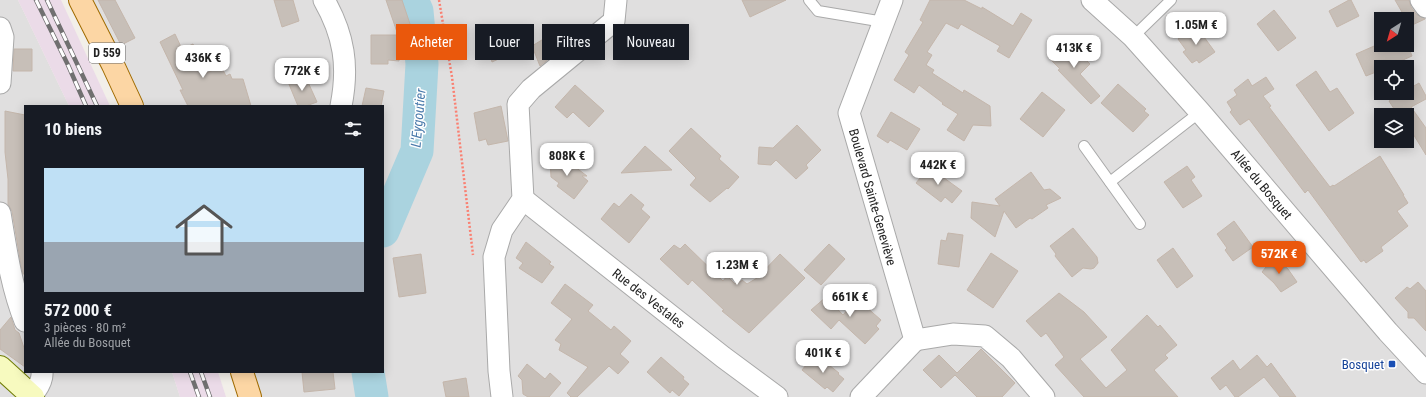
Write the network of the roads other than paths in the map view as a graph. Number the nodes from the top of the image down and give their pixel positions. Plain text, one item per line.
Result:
1 (80, 0) edge
2 (324, 0) edge
3 (616, 0) edge
4 (809, 0) edge
5 (892, 0) edge
6 (1092, 0) edge
7 (1170, 0) edge
8 (1421, 0) edge
9 (1426, 7) edge
10 (884, 22) junction
11 (1, 31) edge
12 (1132, 37) junction
13 (0, 83) edge
14 (132, 105) edge
15 (341, 105) edge
16 (1200, 112) junction
17 (1084, 146) dead end
18 (1110, 182) junction
19 (523, 199) junction
20 (0, 213) edge
21 (1140, 224) dead end
22 (24, 319) edge
23 (915, 340) junction
24 (0, 367) edge
25 (42, 373) edge
26 (242, 373) edge
27 (1426, 373) edge
28 (33, 396) edge
29 (250, 397) edge
30 (502, 397) edge
31 (776, 397) edge
32 (861, 397) edge
33 (1044, 397) edge

1 - 14 main road, D 559
2 - 15 street
3 - 19 street
4 - 10 lane
5 - 10 street, Boulevard Sainte-Geneviève
6 - 12 street, Allée du Bosquet
7 - 12 lane
8 - 9 street
10 - 23 street, Boulevard Sainte-Geneviève
11 - 13 street
12 - 16 street, Allée du Bosquet
16 - 18 lane
16 - 27 street, Allée du Bosquet
17 - 18 lane
18 - 21 lane
19 - 30 street
19 - 31 street, Rue des Vestales
20 - 22 street
23 - 32 street
23 - 33 street
24 - 28 main road
25 - 28 street
26 - 29 main road

